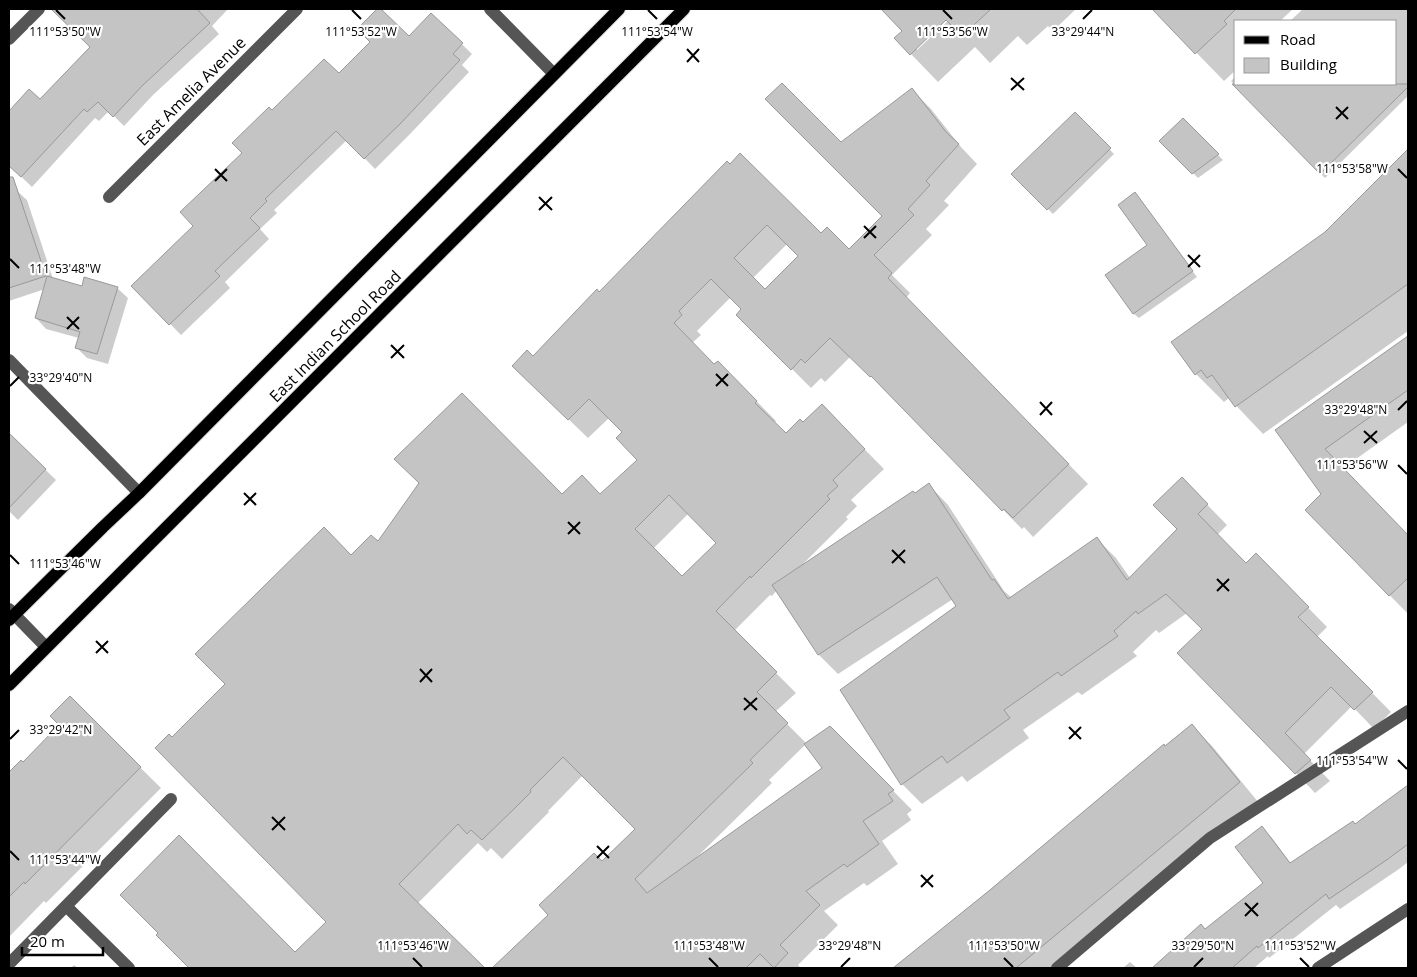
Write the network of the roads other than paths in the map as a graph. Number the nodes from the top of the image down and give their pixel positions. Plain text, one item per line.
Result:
1 (39, 9) edge
2 (297, 9) edge
3 (490, 9) edge
4 (619, 9) edge
5 (684, 9) edge
6 (9, 39) edge
7 (554, 74) junction
8 (108, 197) dead end
9 (9, 360) edge
10 (139, 493) junction
11 (11, 614) edge
12 (46, 647) junction
13 (9, 685) edge
14 (1408, 711) edge
15 (171, 799) dead end
16 (66, 906) junction
17 (1408, 909) edge
18 (9, 964) edge
19 (129, 968) edge
20 (1057, 968) edge
21 (1318, 968) edge

1 - 6 street
2 - 8 street, East Amelia Avenue
3 - 7 street
4 - 7 main road, East Indian School Road
5 - 12 main road, East Indian School Road
7 - 10 main road, East Indian School Road
9 - 10 street
10 - 11 main road, East Indian School Road
11 - 12 street
12 - 13 main road, East Indian School Road
14 - 20 street
15 - 16 street
16 - 18 street
16 - 19 street
17 - 21 street

